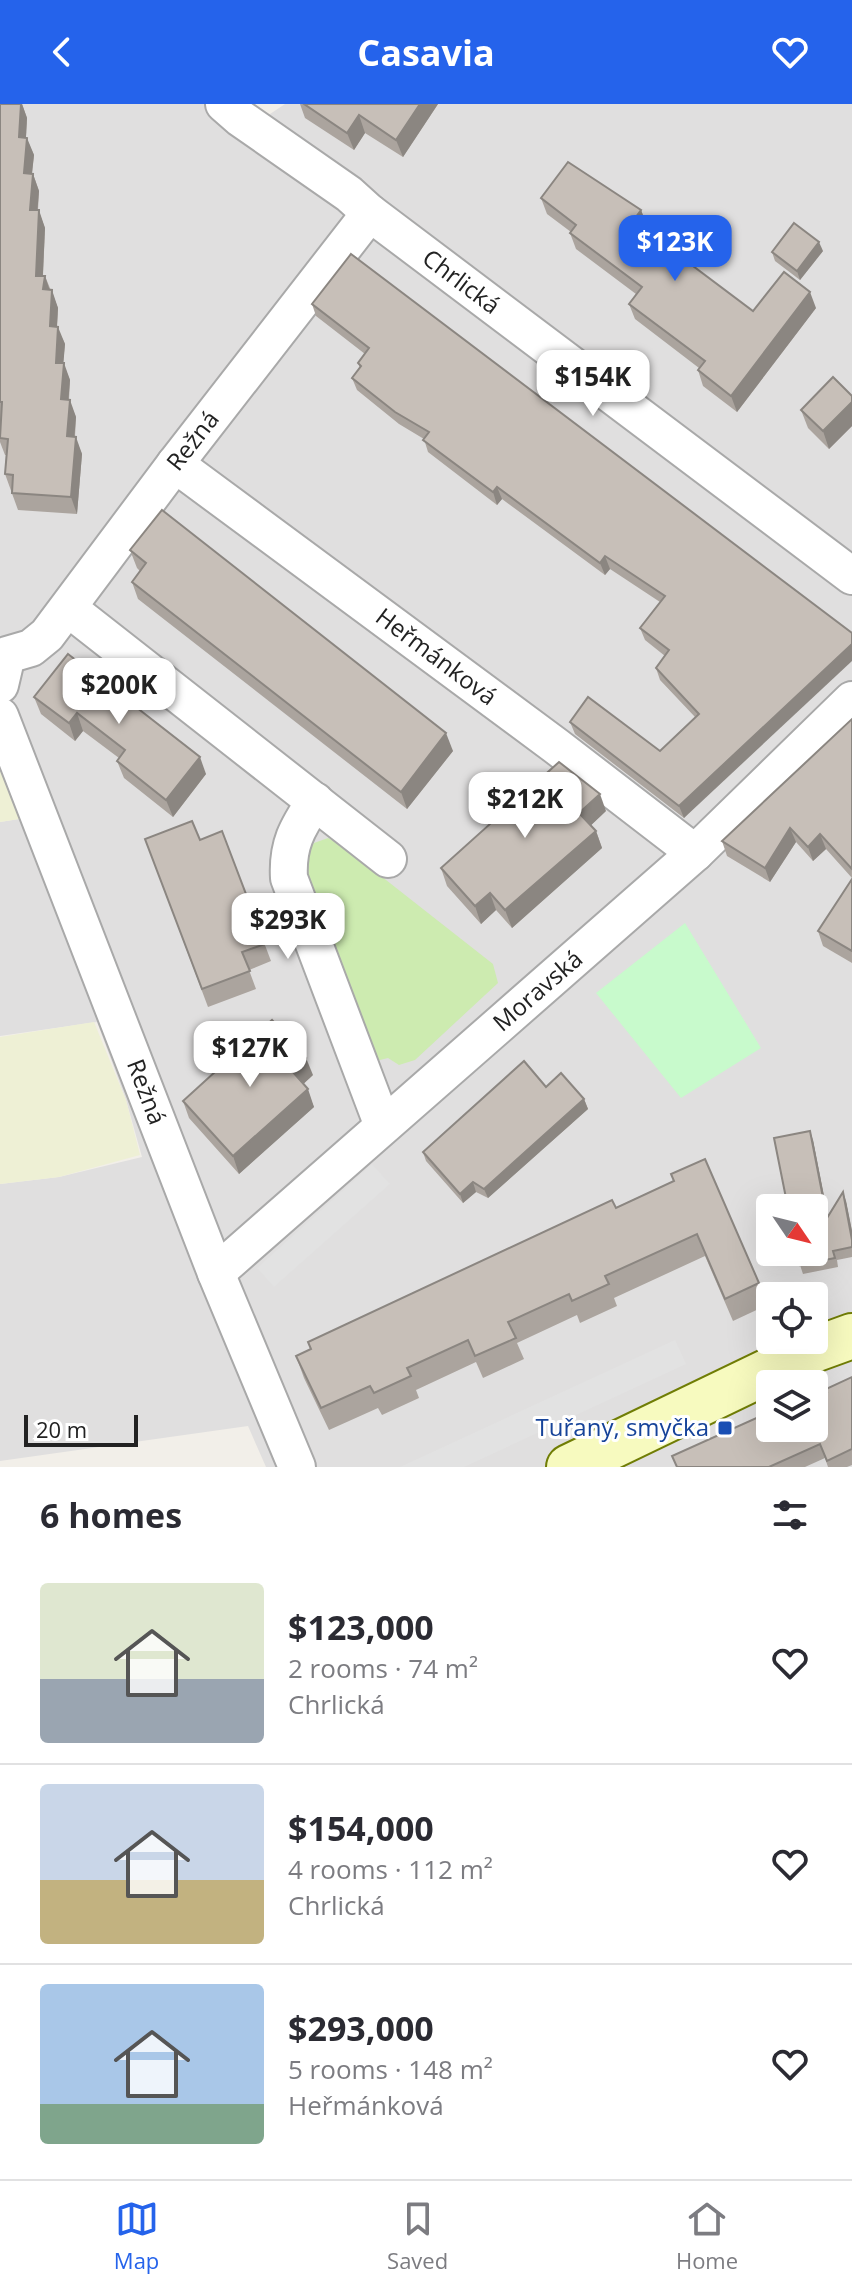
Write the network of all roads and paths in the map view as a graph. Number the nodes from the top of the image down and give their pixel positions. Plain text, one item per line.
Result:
1 (224, 104) edge
2 (370, 213) junction
3 (175, 464) junction
4 (852, 576) edge
5 (68, 608) junction
6 (2, 665) edge
7 (852, 700) edge
8 (0, 716) edge
9 (315, 801) junction
10 (695, 853) junction
11 (388, 859) dead end
12 (383, 1126) junction
13 (216, 1273) junction
14 (852, 1336) edge
15 (297, 1467) edge
16 (569, 1467) edge

1 - 2 street, Chrlická
2 - 3 street, Režná
2 - 4 street, Chrlická
3 - 5 street, Režná
3 - 10 street, Heřmánková
5 - 6 street, Režná
5 - 9 street
7 - 10 street, Moravská
8 - 13 street, Režná
9 - 11 street
9 - 12 street
10 - 12 street, Moravská
12 - 13 street, Moravská
13 - 15 street, Režná
14 - 16 main road

